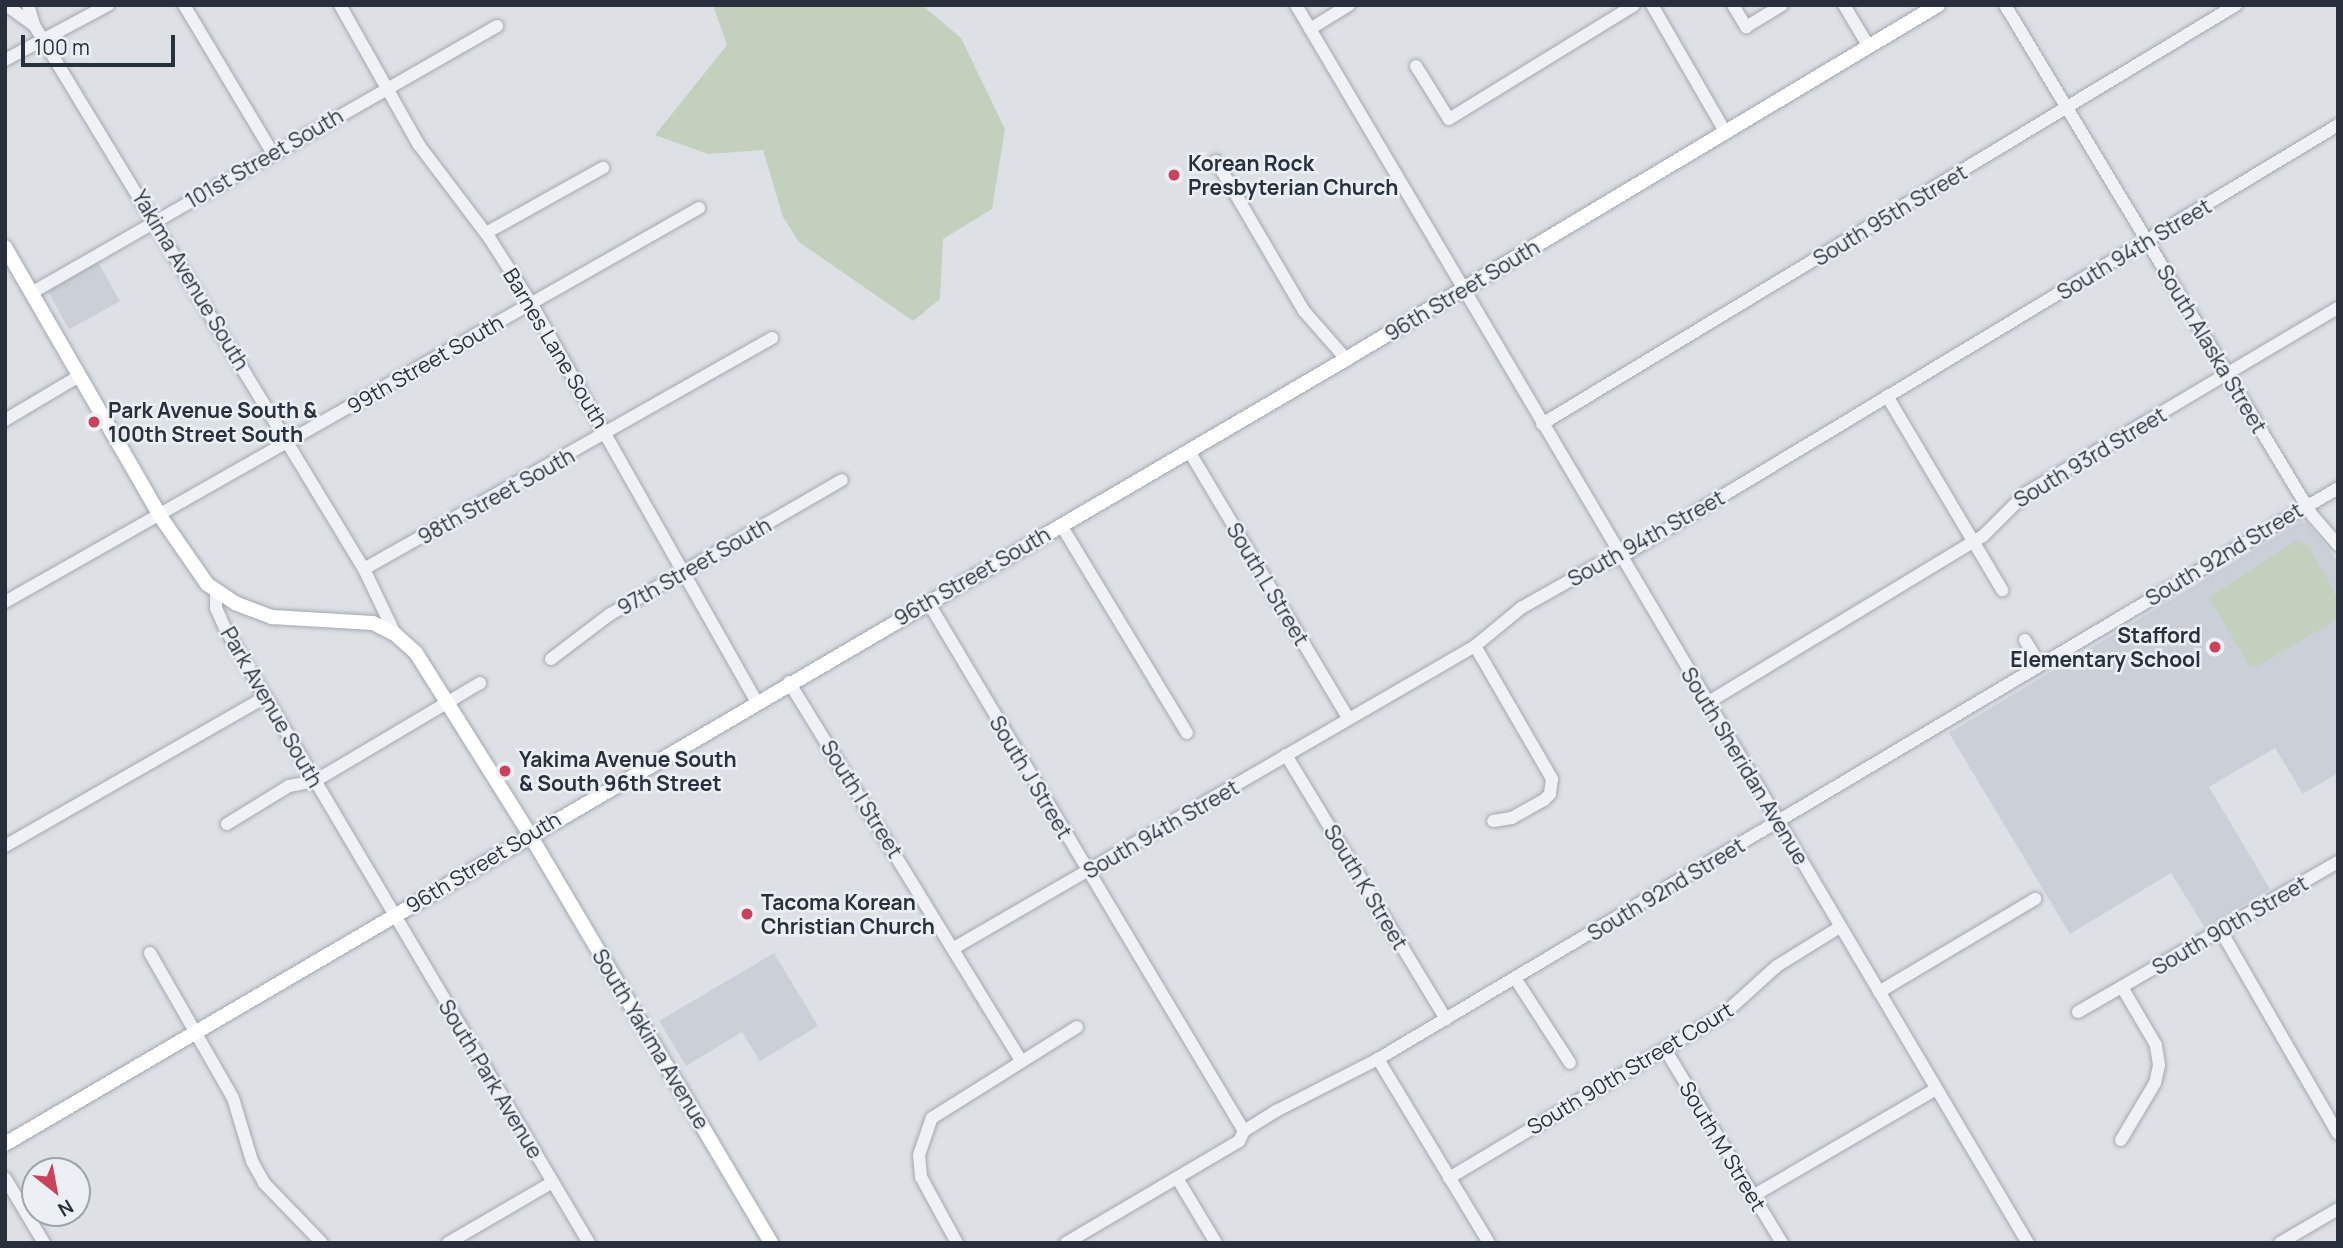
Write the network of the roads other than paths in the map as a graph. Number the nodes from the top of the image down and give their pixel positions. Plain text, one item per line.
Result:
1 (6, 5) edge
2 (29, 5) edge
3 (108, 5) edge
4 (184, 5) edge
5 (340, 5) edge
6 (1296, 5) edge
7 (1349, 5) edge
8 (1634, 5) edge
9 (1652, 5) edge
10 (1733, 5) edge
11 (1782, 5) edge
12 (1844, 5) edge
13 (1938, 5) edge
14 (2005, 5) edge
15 (2236, 5) edge
16 (34, 25) junction
17 (497, 26) dead end
18 (1310, 29) junction
19 (43, 40) junction
20 (1869, 47) junction
21 (5, 60) edge
22 (1416, 66) dead end
23 (385, 88) junction
24 (2067, 109) junction
25 (2338, 125) edge
26 (1726, 132) junction
27 (273, 154) junction
28 (1216, 161) dead end
29 (603, 168) dead end
30 (699, 208) dead end
31 (154, 221) junction
32 (486, 233) junction
33 (2146, 242) junction
34 (5, 247) edge
35 (1462, 290) junction
36 (33, 292) junction
37 (531, 303) junction
38 (2338, 308) edge
39 (772, 338) dead end
40 (1346, 359) junction
41 (2228, 374) junction
42 (79, 376) junction
43 (1887, 396) junction
44 (5, 420) edge
45 (1542, 424) junction
46 (608, 434) junction
47 (289, 441) junction
48 (1189, 451) junction
49 (842, 480) dead end
50 (2338, 488) edge
51 (2306, 504) junction
52 (160, 516) junction
53 (1061, 525) junction
54 (1974, 542) junction
55 (2338, 545) edge
56 (1621, 557) junction
57 (364, 569) junction
58 (685, 572) junction
59 (2002, 590) dead end
60 (216, 592) junction
61 (5, 602) edge
62 (928, 602) junction
63 (395, 634) junction
64 (2025, 640) dead end
65 (1475, 646) junction
66 (551, 659) dead end
67 (2040, 665) junction
68 (789, 682) junction
69 (480, 683) dead end
70 (265, 696) junction
71 (756, 701) junction
72 (448, 702) junction
73 (1707, 703) junction
74 (1348, 718) junction
75 (1187, 733) dead end
76 (1286, 755) junction
77 (315, 781) junction
78 (1493, 821) dead end
79 (1778, 822) junction
80 (227, 824) dead end
81 (530, 835) junction
82 (5, 846) edge
83 (2338, 862) edge
84 (1087, 871) junction
85 (2035, 899) dead end
86 (393, 915) junction
87 (1840, 927) junction
88 (2221, 931) junction
89 (954, 948) junction
90 (150, 953) dead end
91 (1515, 978) junction
92 (2122, 988) junction
93 (1879, 992) junction
94 (2078, 1012) dead end
95 (1447, 1019) junction
96 (1077, 1027) dead end
97 (197, 1031) junction
98 (1665, 1049) junction
99 (1378, 1059) junction
100 (1021, 1060) junction
101 (1570, 1063) dead end
102 (1936, 1089) junction
103 (1244, 1131) junction
104 (2338, 1134) edge
105 (2121, 1140) dead end
106 (5, 1144) edge
107 (5, 1178) edge
108 (1177, 1178) junction
109 (1449, 1178) junction
110 (553, 1182) junction
111 (1753, 1196) junction
112 (2338, 1209) edge
113 (769, 1242) edge
114 (44, 1243) edge
115 (322, 1243) edge
116 (448, 1243) edge
117 (589, 1243) edge
118 (957, 1243) edge
119 (1066, 1243) edge
120 (1216, 1243) edge
121 (1489, 1243) edge
122 (1782, 1243) edge
123 (2028, 1243) edge
124 (2280, 1243) edge

1 - 16 street
2 - 16 street
3 - 19 street
4 - 27 street
5 - 23 street, Barnes Lane South
6 - 18 street, South Sheridan Avenue
7 - 18 street
8 - 22 street
9 - 26 street
10 - 11 street
12 - 20 street
13 - 20 main road, 96th Street South
14 - 24 street, South Alaska Street
15 - 24 street, South 95th Street
16 - 19 street, Yakima Avenue South
17 - 23 street, 101st Street South
18 - 35 street, South Sheridan Avenue
19 - 21 street
19 - 31 street, Yakima Avenue South
20 - 26 main road, 96th Street South
23 - 27 street, 101st Street South
23 - 32 street, Barnes Lane South
24 - 33 street, South Alaska Street
24 - 45 street, South 95th Street
25 - 33 street, South 94th Street
26 - 35 main road, 96th Street South
27 - 31 street, 101st Street South
28 - 40 street
29 - 32 street
30 - 37 street, 99th Street South
31 - 36 street, 101st Street South
31 - 47 street, Yakima Avenue South
32 - 37 street, Barnes Lane South
33 - 41 street, South Alaska Street
33 - 43 street, South 94th Street
34 - 36 main road, Park Avenue South
35 - 40 main road, 96th Street South
35 - 45 street, South Sheridan Avenue
36 - 42 main road, Park Avenue South
37 - 46 street, Barnes Lane South
37 - 47 street, 99th Street South
38 - 41 street, South 93rd Street
39 - 46 street, 98th Street South
40 - 48 main road, 96th Street South
41 - 51 street, South Alaska Street
41 - 54 street, South 93rd Street
42 - 44 street
42 - 52 main road, Park Avenue South
43 - 54 street
43 - 56 street, South 94th Street
45 - 56 street, South Sheridan Avenue
46 - 57 street, 98th Street South
46 - 58 street, Barnes Lane South
47 - 52 street, 99th Street South
47 - 57 street, Yakima Avenue South
48 - 53 main road, 96th Street South
48 - 74 street, South L Street
49 - 58 street, 97th Street South
50 - 51 street, South 92nd Street
51 - 55 street, South Alaska Street
51 - 67 street, South 92nd Street
52 - 60 main road, Park Avenue South
52 - 61 street, 99th Street South
53 - 62 main road, 96th Street South
53 - 75 street
54 - 59 street
54 - 73 street, South 93rd Street
56 - 65 street, South 94th Street
56 - 73 street, South Sheridan Avenue
57 - 63 street, Yakima Avenue South
58 - 66 street, 97th Street South
58 - 71 street, Barnes Lane South
60 - 63 main road, Yakima Avenue South
60 - 70 street, Park Avenue South
62 - 68 main road, 96th Street South
62 - 84 street, South J Street
63 - 72 main road, Yakima Avenue South
64 - 67 street
65 - 74 street, South 94th Street
65 - 78 street
67 - 79 street, South 92nd Street
68 - 71 main road, 96th Street South
68 - 89 street, South I Street
69 - 72 street
70 - 77 street, Park Avenue South
70 - 82 street
71 - 81 main road, 96th Street South
72 - 77 street
72 - 81 main road, Yakima Avenue South
73 - 79 street, South Sheridan Avenue
74 - 76 street, South 94th Street
76 - 84 street, South 94th Street
76 - 95 street, South K Street
77 - 80 street
77 - 86 street, Park Avenue South
79 - 87 street, South Sheridan Avenue
79 - 91 street, South 92nd Street
81 - 86 main road, 96th Street South
81 - 113 main road, South Yakima Avenue
83 - 88 street, South 90th Street
84 - 89 street, South 94th Street
84 - 103 street, South J Street
85 - 93 street
86 - 97 main road, 96th Street South
86 - 110 street, South Park Avenue
87 - 93 street, South Sheridan Avenue
87 - 98 street, South 90th Street Court
88 - 92 street, South 90th Street
88 - 104 street
89 - 100 street, South I Street
90 - 97 street
91 - 95 street, South 92nd Street
91 - 101 street
92 - 94 street, South 90th Street
92 - 105 street
93 - 102 street, South Sheridan Avenue
95 - 99 street, South 92nd Street
96 - 100 street
97 - 106 main road, 96th Street South
97 - 115 street
98 - 109 street, South 90th Street Court
98 - 111 street, South M Street
99 - 103 street, South 92nd Street
99 - 109 street
100 - 118 street
102 - 111 street
102 - 123 street, South Sheridan Avenue
103 - 108 street, South 92nd Street
107 - 114 street
108 - 119 street, South 92nd Street
108 - 120 street
109 - 121 street
110 - 116 street
110 - 117 street, South Park Avenue
111 - 122 street, South M Street
112 - 124 street

